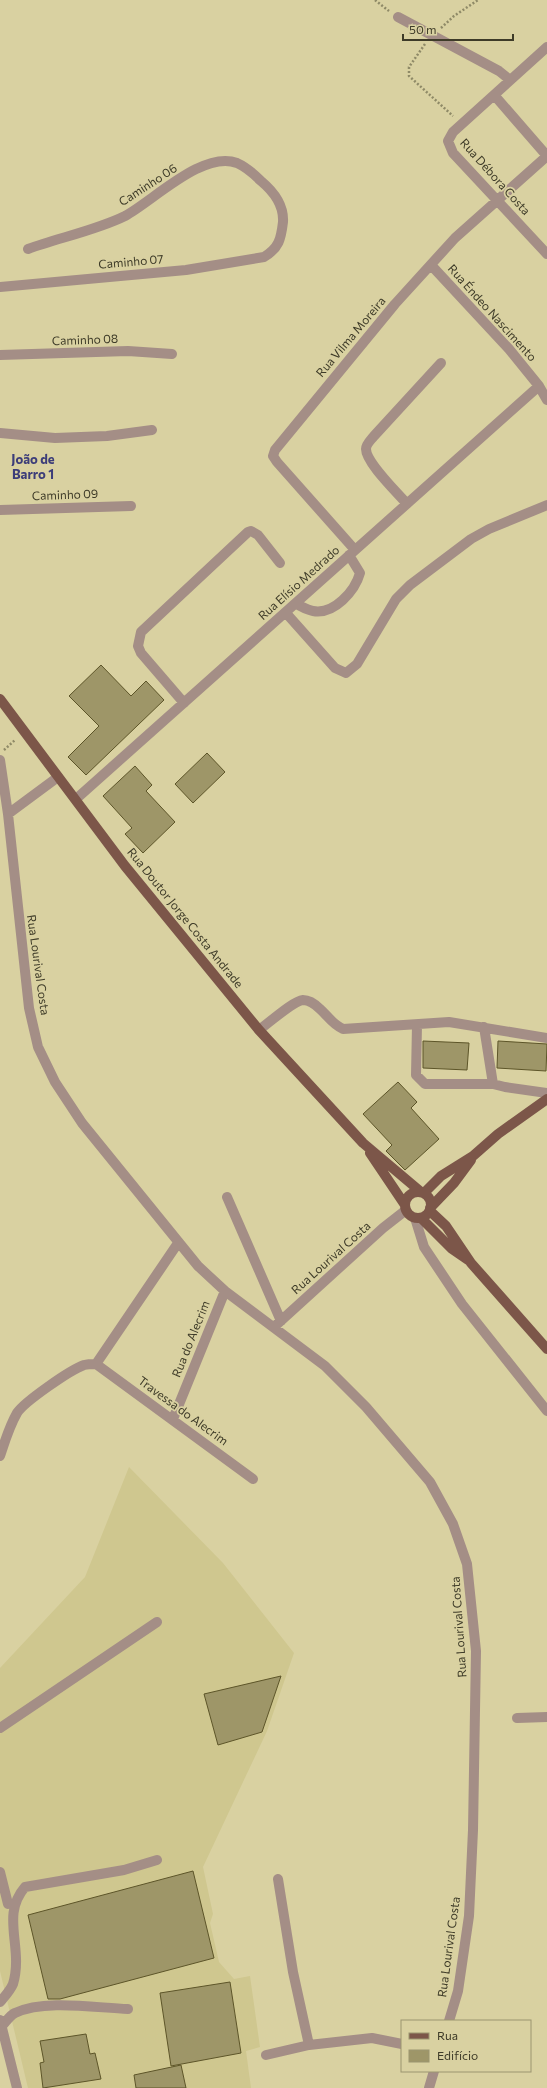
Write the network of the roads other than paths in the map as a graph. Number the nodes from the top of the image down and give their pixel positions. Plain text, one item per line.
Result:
1 (398, 17) road end
2 (545, 52) edge
3 (510, 80) junction
4 (495, 96) junction
5 (547, 156) edge
6 (498, 200) junction
7 (28, 249) dead end
8 (547, 254) edge
9 (264, 257) joint
10 (431, 265) junction
11 (0, 287) edge
12 (172, 354) dead end
13 (0, 355) edge
14 (441, 363) dead end
15 (539, 386) junction
16 (546, 398) edge
17 (152, 430) dead end
18 (0, 433) edge
19 (407, 504) junction
20 (547, 505) edge
21 (131, 506) dead end
22 (0, 510) edge
23 (352, 553) junction
24 (280, 563) dead end
25 (296, 604) junction
26 (286, 613) junction
27 (0, 699) edge
28 (184, 703) junction
29 (0, 760) edge
30 (58, 777) junction
31 (76, 799) junction
32 (8, 814) junction
33 (417, 1025) junction
34 (484, 1027) junction
35 (259, 1030) junction
36 (547, 1038) edge
37 (493, 1084) junction
38 (547, 1092) edge
39 (547, 1099) edge
40 (363, 1143) junction
41 (473, 1156) junction
42 (422, 1193) junction
43 (227, 1197) dead end
44 (406, 1208) junction
45 (430, 1210) junction
46 (418, 1218) junction
47 (178, 1243) junction
48 (471, 1263) junction
49 (225, 1291) junction
50 (278, 1324) junction
51 (547, 1349) edge
52 (96, 1364) junction
53 (547, 1411) edge
54 (173, 1419) junction
55 (0, 1456) edge
56 (254, 1479) dead end
57 (157, 1622) dead end
58 (547, 1717) edge
59 (517, 1718) dead end
60 (0, 1728) edge
61 (157, 1860) dead end
62 (0, 1872) edge
63 (278, 1879) dead end
64 (8, 1904) junction
65 (0, 2002) edge
66 (128, 2009) dead end
67 (449, 2020) edge
68 (1, 2023) edge
69 (401, 2044) edge
70 (309, 2045) junction
71 (266, 2055) dead end
72 (434, 2072) edge
73 (16, 2088) edge
74 (429, 2088) edge

1 - 3 street
2 - 3 street
3 - 4 street
4 - 5 street
4 - 6 street, Rua Débora Costa
5 - 6 street, Rua Vilma Moreira
6 - 8 street, Rua Débora Costa
6 - 10 street, Rua Vilma Moreira
7 - 9 street, Caminho 06
9 - 11 street, Caminho 07
10 - 15 street, Rua Éndeo Nascimento
10 - 23 street, Rua Vilma Moreira
12 - 13 street, Caminho 08
14 - 19 street
15 - 16 street, Rua Éndeo Nascimento
15 - 19 street, Rua Elísio Medrado
17 - 18 street
19 - 23 street, Rua Elísio Medrado
20 - 26 street
21 - 22 street, Caminho 09
23 - 25 street, Rua Elísio Medrado
23 - 25 street
24 - 28 street
25 - 26 street, Rua Elísio Medrado
26 - 28 street, Rua Elísio Medrado
27 - 30 main road, Rua Doutor Jorge Costa Andrade
28 - 31 street, Rua Elísio Medrado
29 - 32 street, Rua Lourival Costa
30 - 31 main road, Rua Doutor Jorge Costa Andrade
30 - 32 street
31 - 35 main road, Rua Doutor Jorge Costa Andrade
32 - 47 street, Rua Lourival Costa
33 - 34 street
33 - 35 street
33 - 37 street
34 - 36 street
34 - 37 street
35 - 40 main road, Rua Doutor Jorge Costa Andrade
37 - 38 street
39 - 41 main road
40 - 42 main road, Rua Doutor Jorge Costa Andrade
40 - 44 main road, Rua Doutor Jorge Costa Andrade
41 - 42 main road
41 - 45 main road
42 - 44 main road
42 - 45 main road
43 - 50 street
44 - 46 main road
44 - 50 street, Rua Lourival Costa
45 - 46 main road
45 - 48 main road
46 - 48 main road
46 - 53 street
47 - 49 street, Rua Lourival Costa
47 - 52 street
48 - 51 main road
49 - 50 street, Rua Lourival Costa
49 - 54 street, Rua do Alecrim
50 - 67 street, Rua Lourival Costa
52 - 54 street, Travessa do Alecrim
52 - 55 street
54 - 56 street, Travessa do Alecrim
57 - 60 street
58 - 59 street
61 - 64 street
62 - 64 street
63 - 70 street
64 - 65 street
66 - 68 street
68 - 73 street
69 - 70 street
70 - 71 street
72 - 74 street

